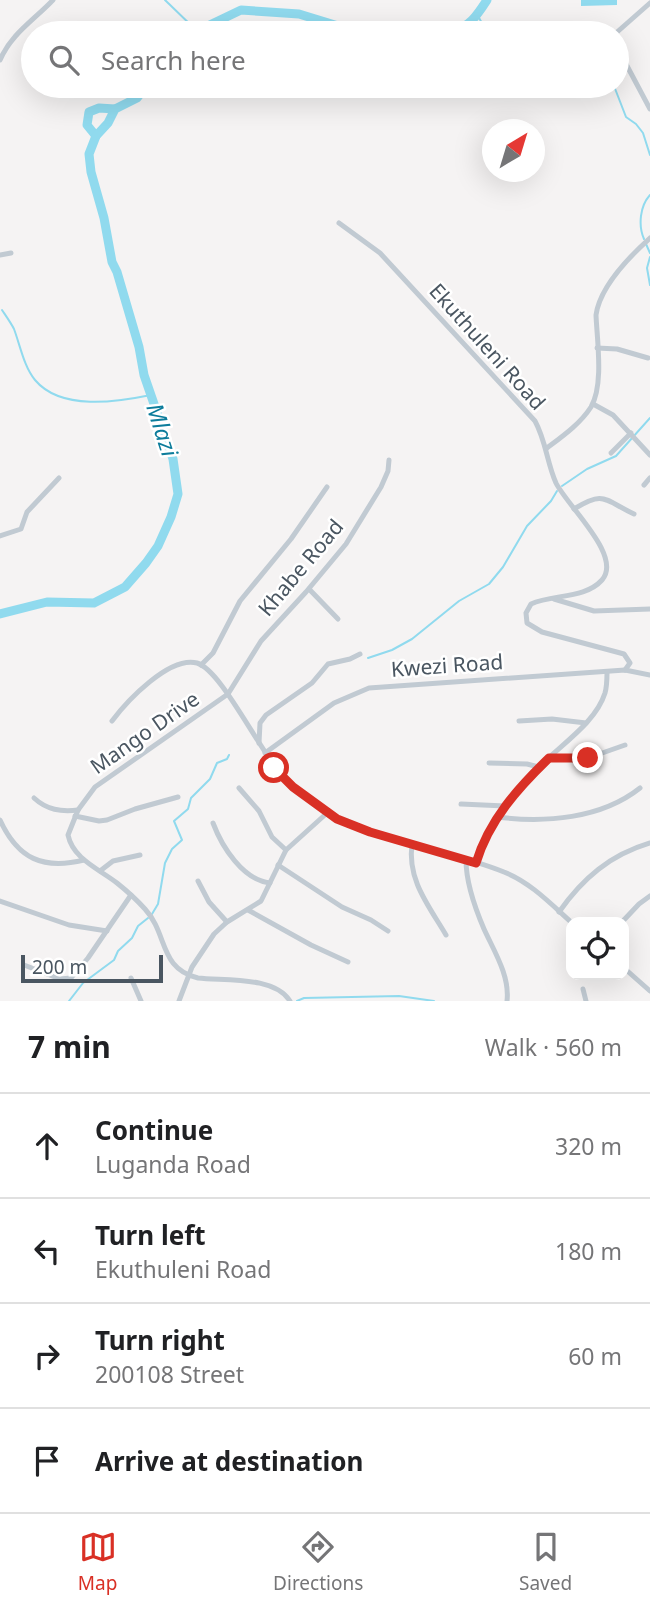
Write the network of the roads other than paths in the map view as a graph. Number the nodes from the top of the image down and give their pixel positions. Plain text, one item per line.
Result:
1 (53, 0) edge
2 (650, 3) edge
3 (31, 21) edge
4 (629, 22) edge
5 (21, 28) edge
6 (0, 60) edge
7 (629, 69) edge
8 (650, 109) edge
9 (339, 223) dead end
10 (650, 238) edge
11 (12, 253) dead end
12 (0, 255) edge
13 (597, 348) junction
14 (648, 358) dead end
15 (593, 404) junction
16 (631, 433) junction
17 (547, 448) junction
18 (611, 453) dead end
19 (650, 455) edge
20 (389, 460) dead end
21 (59, 478) dead end
22 (650, 478) edge
23 (644, 485) dead end
24 (327, 487) dead end
25 (574, 509) junction
26 (634, 514) dead end
27 (0, 536) edge
28 (309, 589) junction
29 (551, 598) junction
30 (650, 609) edge
31 (338, 619) dead end
32 (360, 654) dead end
33 (201, 666) junction
34 (625, 670) junction
35 (607, 672) junction
36 (650, 675) edge
37 (228, 694) junction
38 (112, 721) dead end
39 (519, 721) dead end
40 (586, 723) junction
41 (260, 743) junction
42 (625, 746) dead end
43 (265, 753) junction
44 (549, 758) junction
45 (489, 762) dead end
46 (539, 767) junction
47 (640, 788) dead end
48 (239, 789) dead end
49 (178, 797) dead end
50 (34, 798) dead end
51 (461, 804) dead end
52 (505, 806) junction
53 (77, 813) junction
54 (327, 813) junction
55 (497, 817) junction
56 (0, 820) edge
57 (213, 823) dead end
58 (650, 843) edge
59 (412, 844) junction
60 (286, 850) junction
61 (140, 855) dead end
62 (84, 860) junction
63 (467, 860) junction
64 (476, 863) junction
65 (278, 865) junction
66 (100, 871) junction
67 (198, 881) dead end
68 (270, 883) junction
69 (131, 895) junction
70 (650, 896) edge
71 (0, 901) edge
72 (248, 911) junction
73 (559, 912) junction
74 (627, 917) edge
75 (566, 918) edge
76 (227, 922) junction
77 (107, 931) junction
78 (388, 931) dead end
79 (446, 935) dead end
80 (348, 962) dead end
81 (24, 965) dead end
82 (629, 972) edge
83 (188, 975) junction
84 (131, 978) dead end
85 (583, 989) dead end
86 (650, 991) edge
87 (141, 1001) edge
88 (178, 1001) edge
89 (290, 1001) edge
90 (507, 1001) edge
91 (586, 1001) edge

1 - 3 street
2 - 4 street
5 - 6 street
7 - 8 street
9 - 17 street, Ekuthuleni Road
10 - 13 street
11 - 12 street
13 - 14 street
13 - 15 street
15 - 16 street
15 - 17 street
16 - 18 street
16 - 19 street
17 - 25 street, Ekuthuleni Road
20 - 28 street, Khabe Road
21 - 27 street
22 - 23 street
24 - 33 street
25 - 26 street
25 - 29 street, Ekuthuleni Road
28 - 31 street
28 - 37 street, Khabe Road
29 - 30 street
29 - 34 street, Ekuthuleni Road
32 - 41 street
33 - 37 street
33 - 38 street
34 - 35 street, Kwezi Road
34 - 36 street, Kwezi Road
35 - 40 street
35 - 43 street, Kwezi Road
37 - 41 street
37 - 53 street, Mango Drive
39 - 40 street
40 - 44 street
41 - 43 street
42 - 44 street
43 - 54 street
44 - 46 street
45 - 46 street
46 - 52 street
47 - 55 street
48 - 60 street
49 - 53 street
50 - 53 street
51 - 52 street
52 - 55 street
53 - 62 street
54 - 59 street
54 - 60 street
55 - 64 street
56 - 62 street
57 - 68 street
58 - 73 street
59 - 63 street
59 - 79 street
60 - 65 street
61 - 66 street
62 - 66 street
63 - 64 street
63 - 90 street
64 - 73 street
65 - 68 street
65 - 78 street
66 - 69 street
67 - 76 street
68 - 72 street
69 - 77 street
69 - 83 street
70 - 74 street
71 - 77 street
72 - 76 street
72 - 80 street
73 - 75 street
76 - 83 street
77 - 81 street
82 - 86 street
83 - 88 street
83 - 89 street
84 - 87 street
85 - 91 street

